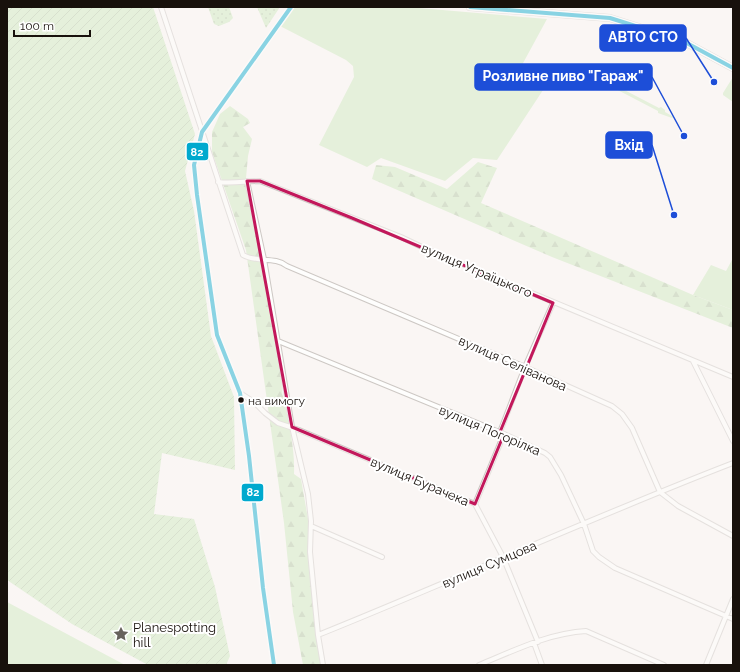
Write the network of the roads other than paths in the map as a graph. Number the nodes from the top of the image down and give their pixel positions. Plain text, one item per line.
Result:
1 (160, 7) edge
2 (291, 7) edge
3 (470, 7) edge
4 (733, 68) edge
5 (202, 132) junction
6 (247, 181) junction
7 (218, 182) junction
8 (264, 259) junction
9 (553, 303) junction
10 (278, 341) junction
11 (693, 361) junction
12 (526, 367) junction
13 (733, 377) edge
14 (240, 393) junction
15 (292, 427) junction
16 (502, 433) junction
17 (733, 441) edge
18 (733, 463) edge
19 (660, 492) junction
20 (476, 504) junction
21 (584, 524) junction
22 (311, 526) junction
23 (733, 536) edge
24 (504, 557) junction
25 (382, 558) dead end
26 (733, 600) edge
27 (726, 617) junction
28 (733, 619) edge
29 (318, 635) junction
30 (536, 642) junction
31 (274, 665) edge
32 (323, 665) edge
33 (480, 665) edge
34 (542, 665) edge
35 (664, 665) edge
36 (706, 665) edge

1 - 5 street
2 - 5 street
3 - 4 street
5 - 7 street
5 - 14 street
6 - 7 street, вулиця Уграїцького
6 - 8 street
6 - 9 street, вулиця Уграїцького
7 - 8 street, вулиця Селіванова
8 - 10 street
8 - 12 street, вулиця Селіванова
9 - 11 street, вулиця Уграїцького
9 - 12 street
10 - 15 street
10 - 16 street, вулиця Погорілка
11 - 13 street, вулиця Уграїцького
11 - 17 street
12 - 16 street
12 - 19 street, вулиця Селіванова
14 - 15 street, вулиця Бурачека
14 - 31 street
15 - 20 street, вулиця Бурачека
15 - 22 street
16 - 20 street
16 - 21 street, вулиця Погорілка
18 - 19 street, вулиця Сумцова
19 - 21 street, вулиця Сумцова
19 - 23 street, вулиця Селіванова
20 - 24 street, вулиця Бурачека
21 - 24 street, вулиця Сумцова
21 - 27 street, вулиця Погорілка
22 - 25 street
22 - 29 street
24 - 29 street, вулиця Сумцова
24 - 30 street, вулиця Бурачека
26 - 27 street
27 - 28 street, вулиця Погорілка
27 - 36 street
29 - 32 street
30 - 33 street
30 - 34 street, вулиця Бурачека
30 - 35 street

